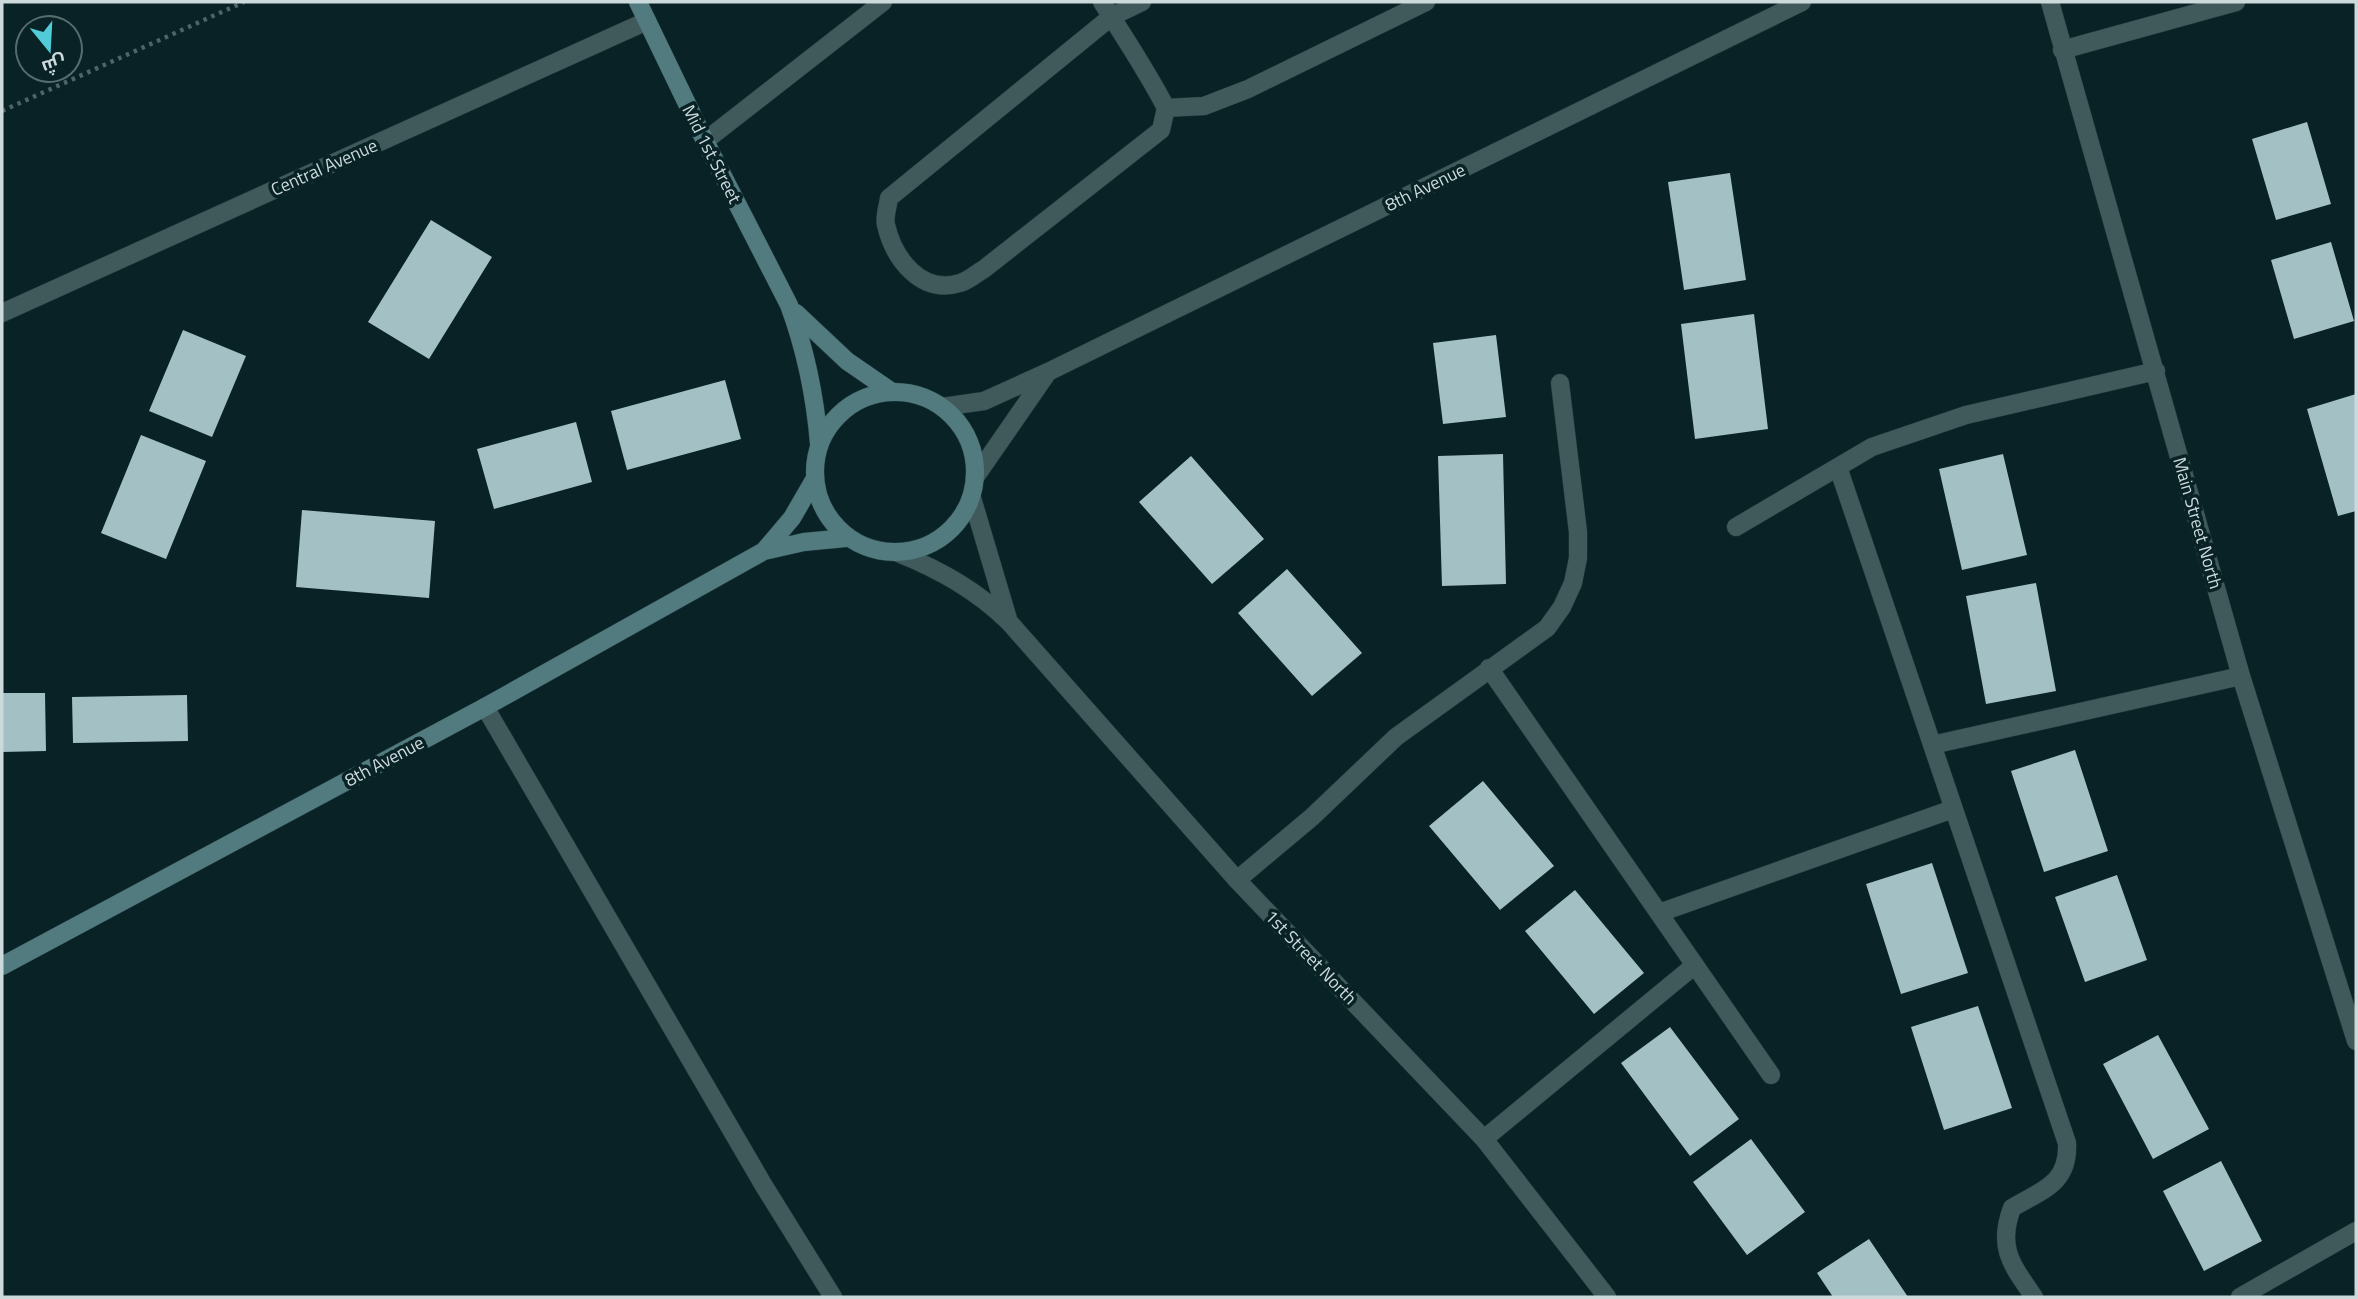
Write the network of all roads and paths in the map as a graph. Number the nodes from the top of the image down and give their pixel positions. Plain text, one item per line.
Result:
1 (244, 2) edge
2 (638, 2) edge
3 (883, 2) edge
4 (1142, 2) edge
5 (1426, 2) edge
6 (1802, 2) edge
7 (2050, 2) edge
8 (2236, 2) edge
9 (1107, 9) edge
10 (647, 21) junction
11 (2062, 50) junction
12 (1166, 108) junction
13 (2, 111) edge
14 (705, 141) junction
15 (789, 305) junction
16 (2, 313) edge
17 (2156, 371) junction
18 (1048, 372) junction
19 (1560, 383) dead end
20 (892, 392) junction
21 (942, 407) junction
22 (819, 444) junction
23 (1838, 467) junction
24 (976, 476) junction
25 (814, 480) junction
26 (972, 498) junction
27 (1737, 527) dead end
28 (846, 538) junction
29 (764, 551) junction
30 (898, 553) junction
31 (1009, 622) junction
32 (1489, 668) junction
33 (2241, 676) junction
34 (485, 707) junction
35 (1932, 745) junction
36 (1954, 809) junction
37 (1237, 880) junction
38 (1659, 913) junction
39 (1695, 965) junction
40 (2, 966) edge
41 (2356, 1041) edge
42 (1771, 1075) dead end
43 (1484, 1139) junction
44 (2356, 1231) edge
45 (833, 1297) edge
46 (1607, 1297) edge
47 (2034, 1297) edge
48 (2240, 1297) edge

1 - 13 path
2 - 10 main road, Mid 1st Street
3 - 14 street
4 - 9 street
5 - 12 street
6 - 18 street, 8th Avenue
7 - 11 street, Main Street North
8 - 11 street
9 - 12 street
9 - 12 street
10 - 14 main road, Mid 1st Street
10 - 16 street, Central Avenue
11 - 17 street, Main Street North
14 - 15 main road, Mid 1st Street
15 - 20 main road, Mid 1st Street
15 - 22 main road, Mid 1st Street
17 - 23 street
17 - 33 street, Main Street North
18 - 21 street, 8th Avenue
18 - 24 street, 8th Avenue
19 - 32 street
20 - 21 main road
20 - 22 main road
21 - 24 main road
22 - 25 main road
23 - 27 street
23 - 35 street
24 - 26 main road
25 - 28 main road
25 - 29 main road, 8th Avenue
26 - 30 main road
26 - 31 street, 1st Street North
28 - 29 main road, 8th Avenue
28 - 30 main road
29 - 34 main road, 8th Avenue
30 - 31 street, 1st Street North
31 - 37 street, 1st Street North
32 - 37 street
32 - 38 street
33 - 35 street
33 - 41 street, Main Street North
34 - 40 main road, 8th Avenue
34 - 45 street
35 - 36 street
36 - 38 street
36 - 47 street
37 - 43 street, 1st Street North
38 - 39 street
39 - 42 street
39 - 43 street
43 - 46 street, 1st Street North
44 - 48 street

